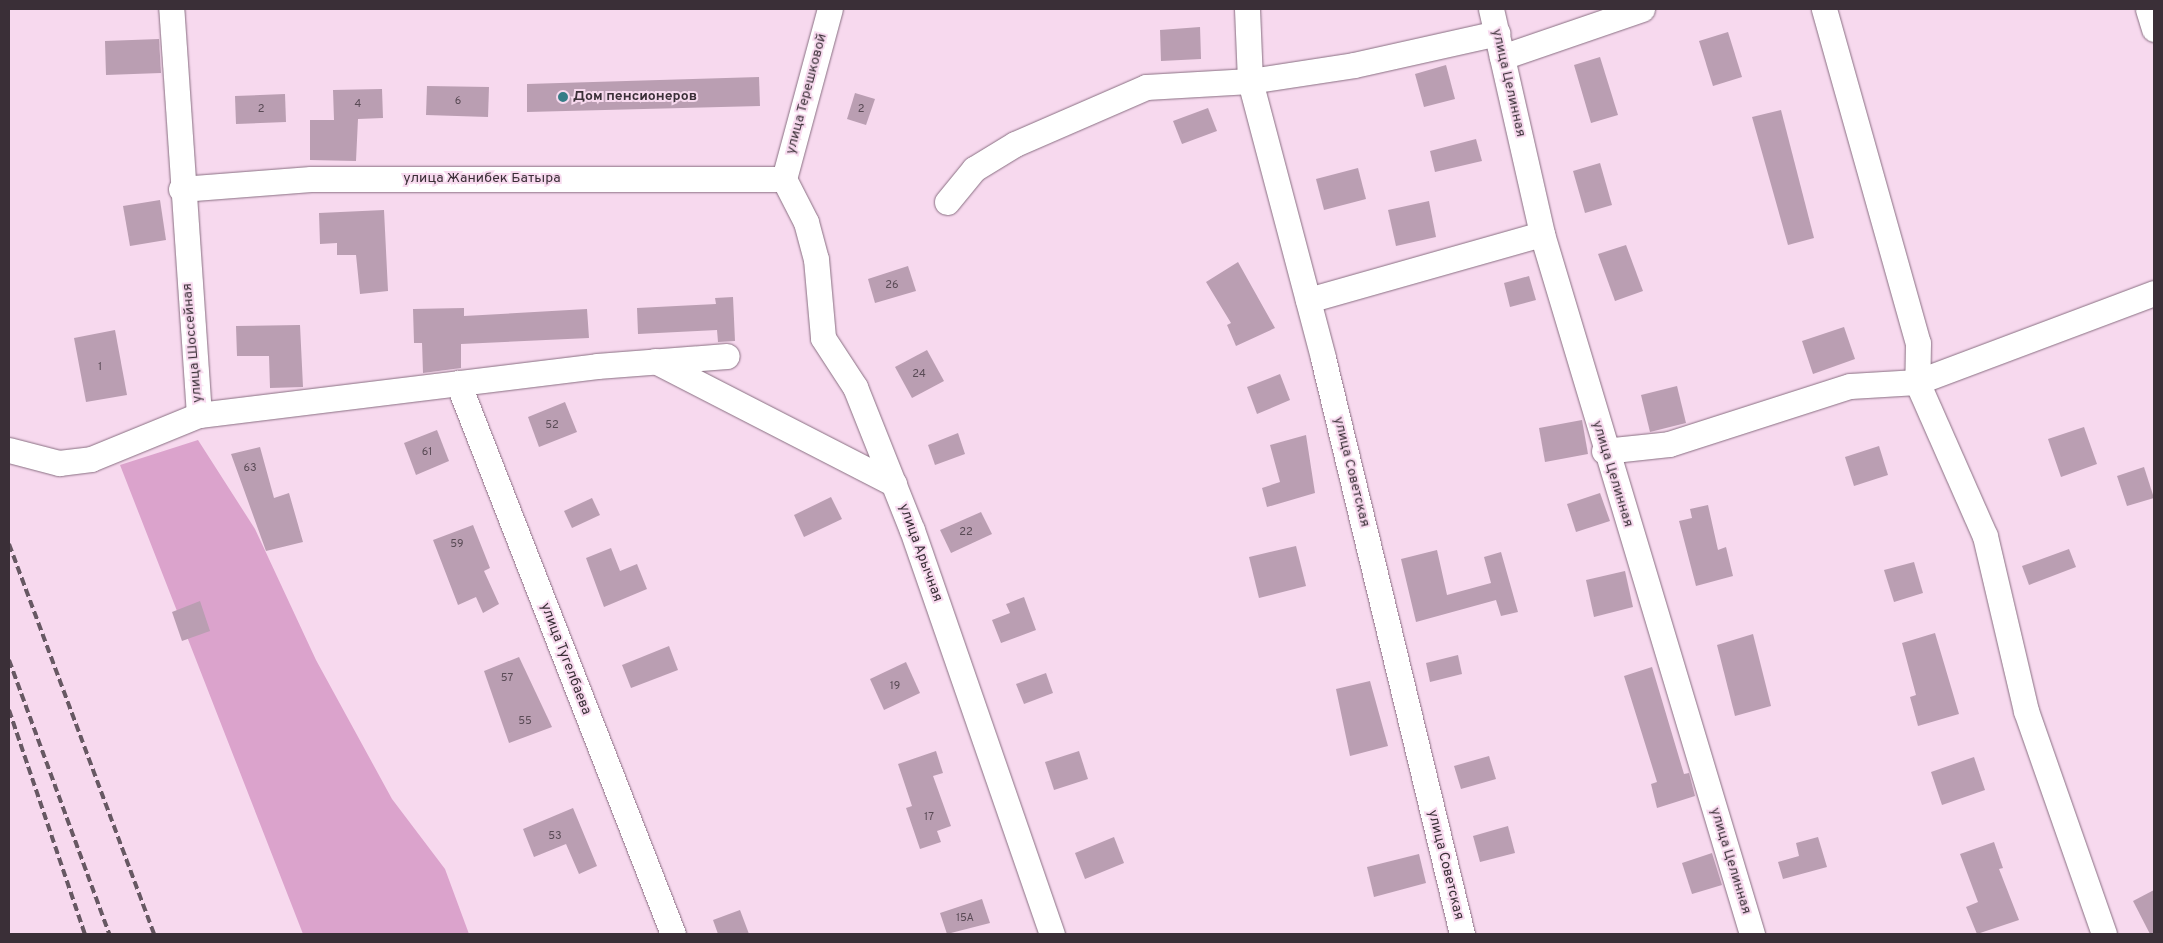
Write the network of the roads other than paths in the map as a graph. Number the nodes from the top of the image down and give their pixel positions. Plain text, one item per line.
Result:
1 (171, 9) edge
2 (830, 9) edge
3 (1247, 9) edge
4 (1491, 9) edge
5 (1642, 9) edge
6 (1824, 9) edge
7 (2148, 9) edge
8 (2154, 29) edge
9 (1497, 33) junction
10 (1502, 57) junction
11 (1250, 81) junction
12 (784, 179) junction
13 (181, 189) junction
14 (947, 202) dead end
15 (1542, 234) junction
16 (2154, 293) edge
17 (1308, 300) junction
18 (727, 356) dead end
19 (655, 361) junction
20 (1917, 382) junction
21 (458, 383) junction
22 (199, 415) junction
23 (9, 450) edge
24 (1604, 451) junction
25 (894, 484) junction
26 (673, 934) edge
27 (1052, 934) edge
28 (1462, 934) edge
29 (1752, 934) edge
30 (2104, 934) edge

1 - 13 street, улица Шоссейная
2 - 12 street, улица Терешковой
3 - 11 street, улица Советская
4 - 9 street, улица Целинная
5 - 10 street
6 - 20 street
7 - 8 street
9 - 10 street, улица Целинная
9 - 11 street
10 - 15 street, улица Целинная
11 - 14 street
11 - 17 street, улица Советская
12 - 13 street, улица Жанибек Батыра
12 - 25 street, улица Арычная
13 - 22 street, улица Шоссейная
15 - 17 street
15 - 24 street, улица Целинная
16 - 20 street
17 - 28 street, улица Советская
18 - 19 street
19 - 21 street
19 - 25 street
20 - 24 street
20 - 30 street
21 - 22 street
21 - 26 street, улица Тугелбаева
22 - 23 street, улица Шоссейная
24 - 29 street, улица Целинная
25 - 27 street, улица Арычная

